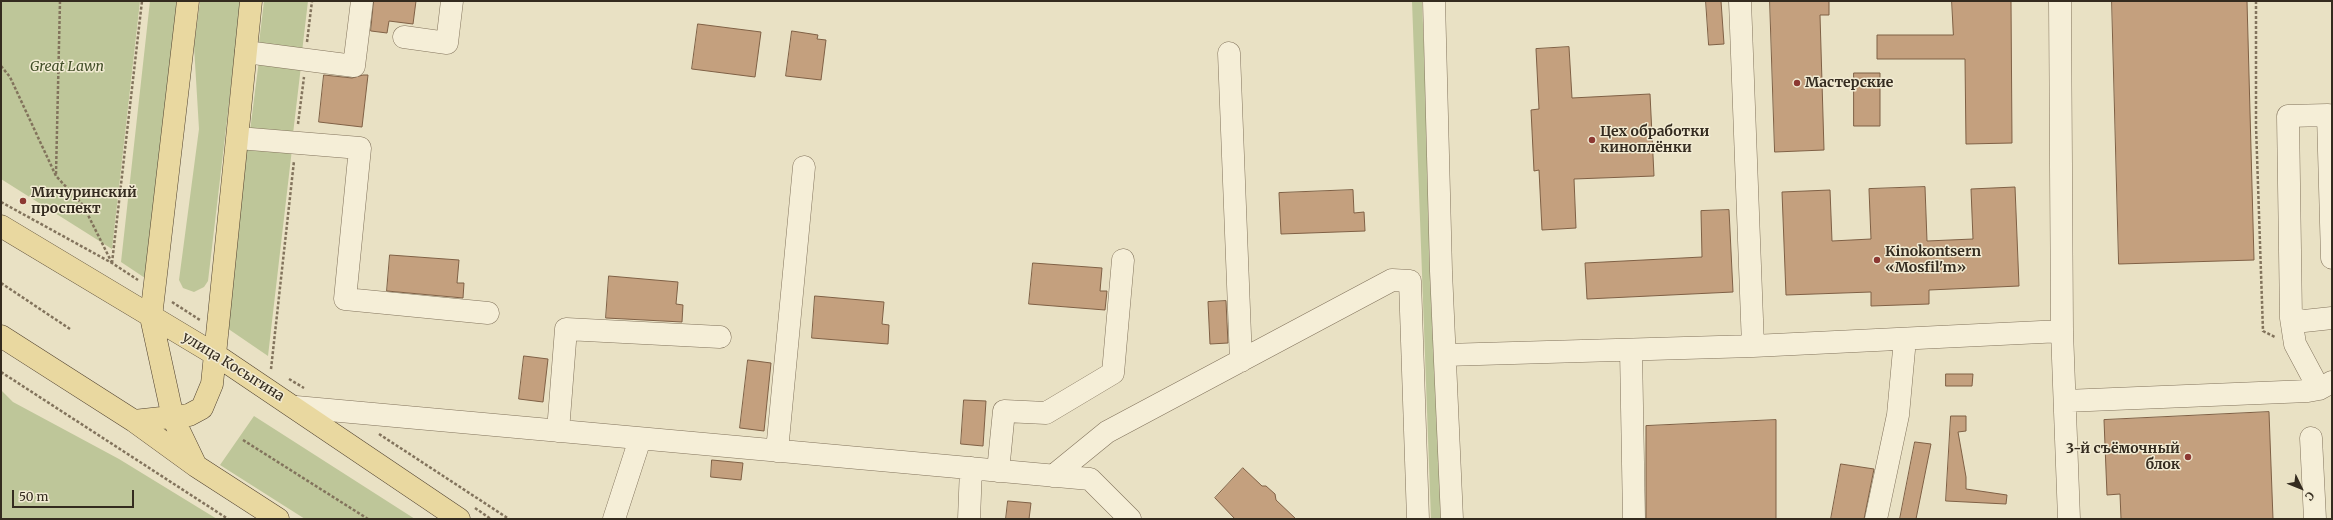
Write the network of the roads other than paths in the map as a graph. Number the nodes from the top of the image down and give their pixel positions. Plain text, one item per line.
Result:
1 (188, 1) edge
2 (251, 1) edge
3 (362, 1) edge
4 (452, 1) edge
5 (1434, 1) edge
6 (1740, 1) edge
7 (2060, 1) edge
8 (404, 37) dead end
9 (246, 52) junction
10 (1229, 53) dead end
11 (238, 138) junction
12 (804, 167) dead end
13 (1, 226) edge
14 (2332, 258) edge
15 (1123, 260) dead end
16 (488, 313) dead end
17 (151, 317) junction
18 (2332, 318) edge
19 (2297, 320) junction
20 (2062, 331) junction
21 (1, 336) edge
22 (720, 337) dead end
23 (1905, 339) junction
24 (1753, 346) junction
25 (1631, 350) junction
26 (216, 355) junction
27 (1445, 355) junction
28 (1241, 361) junction
29 (2326, 385) edge
30 (301, 398) junction
31 (2065, 401) junction
32 (173, 418) junction
33 (134, 421) junction
34 (558, 431) junction
35 (640, 438) junction
36 (2311, 438) dead end
37 (777, 451) junction
38 (196, 466) junction
39 (971, 468) junction
40 (998, 471) junction
41 (1053, 476) junction
42 (278, 519) edge
43 (459, 519) edge
44 (614, 519) edge
45 (969, 519) edge
46 (1130, 519) edge
47 (1418, 519) edge
48 (1452, 519) edge
49 (1634, 519) edge
50 (1876, 519) edge
51 (2069, 519) edge
52 (2315, 519) edge

1 - 17 main road
2 - 9 main road
3 - 9 street
4 - 8 street
5 - 27 street
6 - 24 street
7 - 20 street
9 - 11 main road
10 - 28 street
11 - 16 street
11 - 26 main road
12 - 37 street
13 - 17 main road, улица Косыгина
14 - 19 street
15 - 40 street
17 - 26 main road, улица Косыгина
17 - 32 main road
18 - 19 street
19 - 29 street
20 - 23 street
20 - 31 street
21 - 33 main road
22 - 34 street
23 - 24 street
23 - 50 street
24 - 25 street
25 - 27 street
25 - 49 street
26 - 30 main road, улица Косыгина
26 - 32 main road
27 - 48 street
28 - 41 street
28 - 47 street
29 - 31 street
30 - 34 street
30 - 43 main road, улица Косыгина
31 - 51 street
32 - 33 main road
32 - 38 main road
33 - 38 main road
34 - 35 street
35 - 37 street
35 - 44 street
36 - 52 street
37 - 39 street
38 - 42 main road
39 - 40 street
39 - 45 street
40 - 41 street
41 - 46 street

